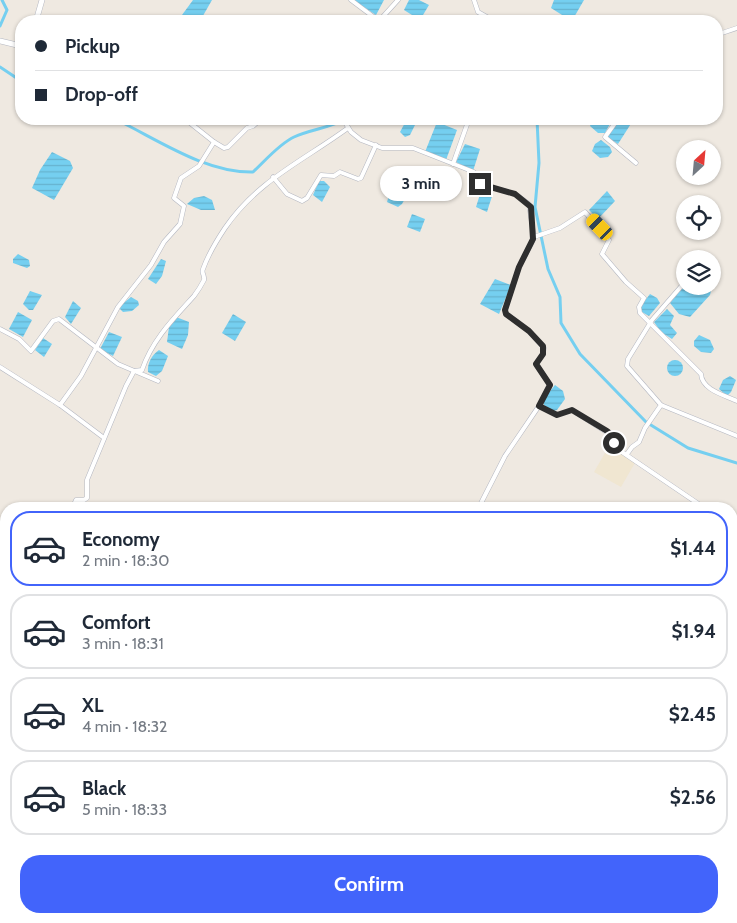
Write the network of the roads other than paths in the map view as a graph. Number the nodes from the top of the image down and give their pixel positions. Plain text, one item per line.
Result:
1 (42, 0) edge
2 (351, 0) edge
3 (398, 0) edge
4 (474, 0) edge
5 (38, 15) edge
6 (371, 15) edge
7 (384, 15) edge
8 (483, 15) edge
9 (737, 28) edge
10 (723, 33) edge
11 (0, 41) edge
12 (15, 45) edge
13 (193, 125) edge
14 (252, 125) edge
15 (346, 125) edge
16 (467, 125) edge
17 (614, 125) edge
18 (348, 128) junction
19 (214, 142) junction
20 (376, 145) junction
21 (636, 163) dead end
22 (453, 164) junction
23 (273, 177) junction
24 (534, 237) junction
25 (676, 293) edge
26 (650, 323) junction
27 (0, 329) edge
28 (96, 347) junction
29 (0, 367) edge
30 (134, 371) junction
31 (158, 381) dead end
32 (737, 401) edge
33 (60, 405) junction
34 (661, 405) junction
35 (539, 406) junction
36 (737, 436) edge
37 (104, 438) junction
38 (627, 454) junction
39 (75, 502) edge
40 (482, 502) edge
41 (696, 502) edge

1 - 5 street
2 - 6 street
3 - 7 street
4 - 8 street
9 - 10 street
11 - 12 street
13 - 19 street
14 - 19 street
15 - 18 street
16 - 22 street
17 - 21 street
18 - 20 street
18 - 23 street
19 - 28 street
20 - 22 street
20 - 23 street
22 - 24 street
23 - 30 street
24 - 26 street
24 - 35 street
25 - 26 street
26 - 32 street
26 - 34 street
27 - 28 street
28 - 30 street
28 - 33 street
29 - 33 street
30 - 31 street
30 - 37 street
33 - 37 street
34 - 36 street
34 - 38 street
35 - 38 street
35 - 40 street
37 - 39 street
38 - 41 street

